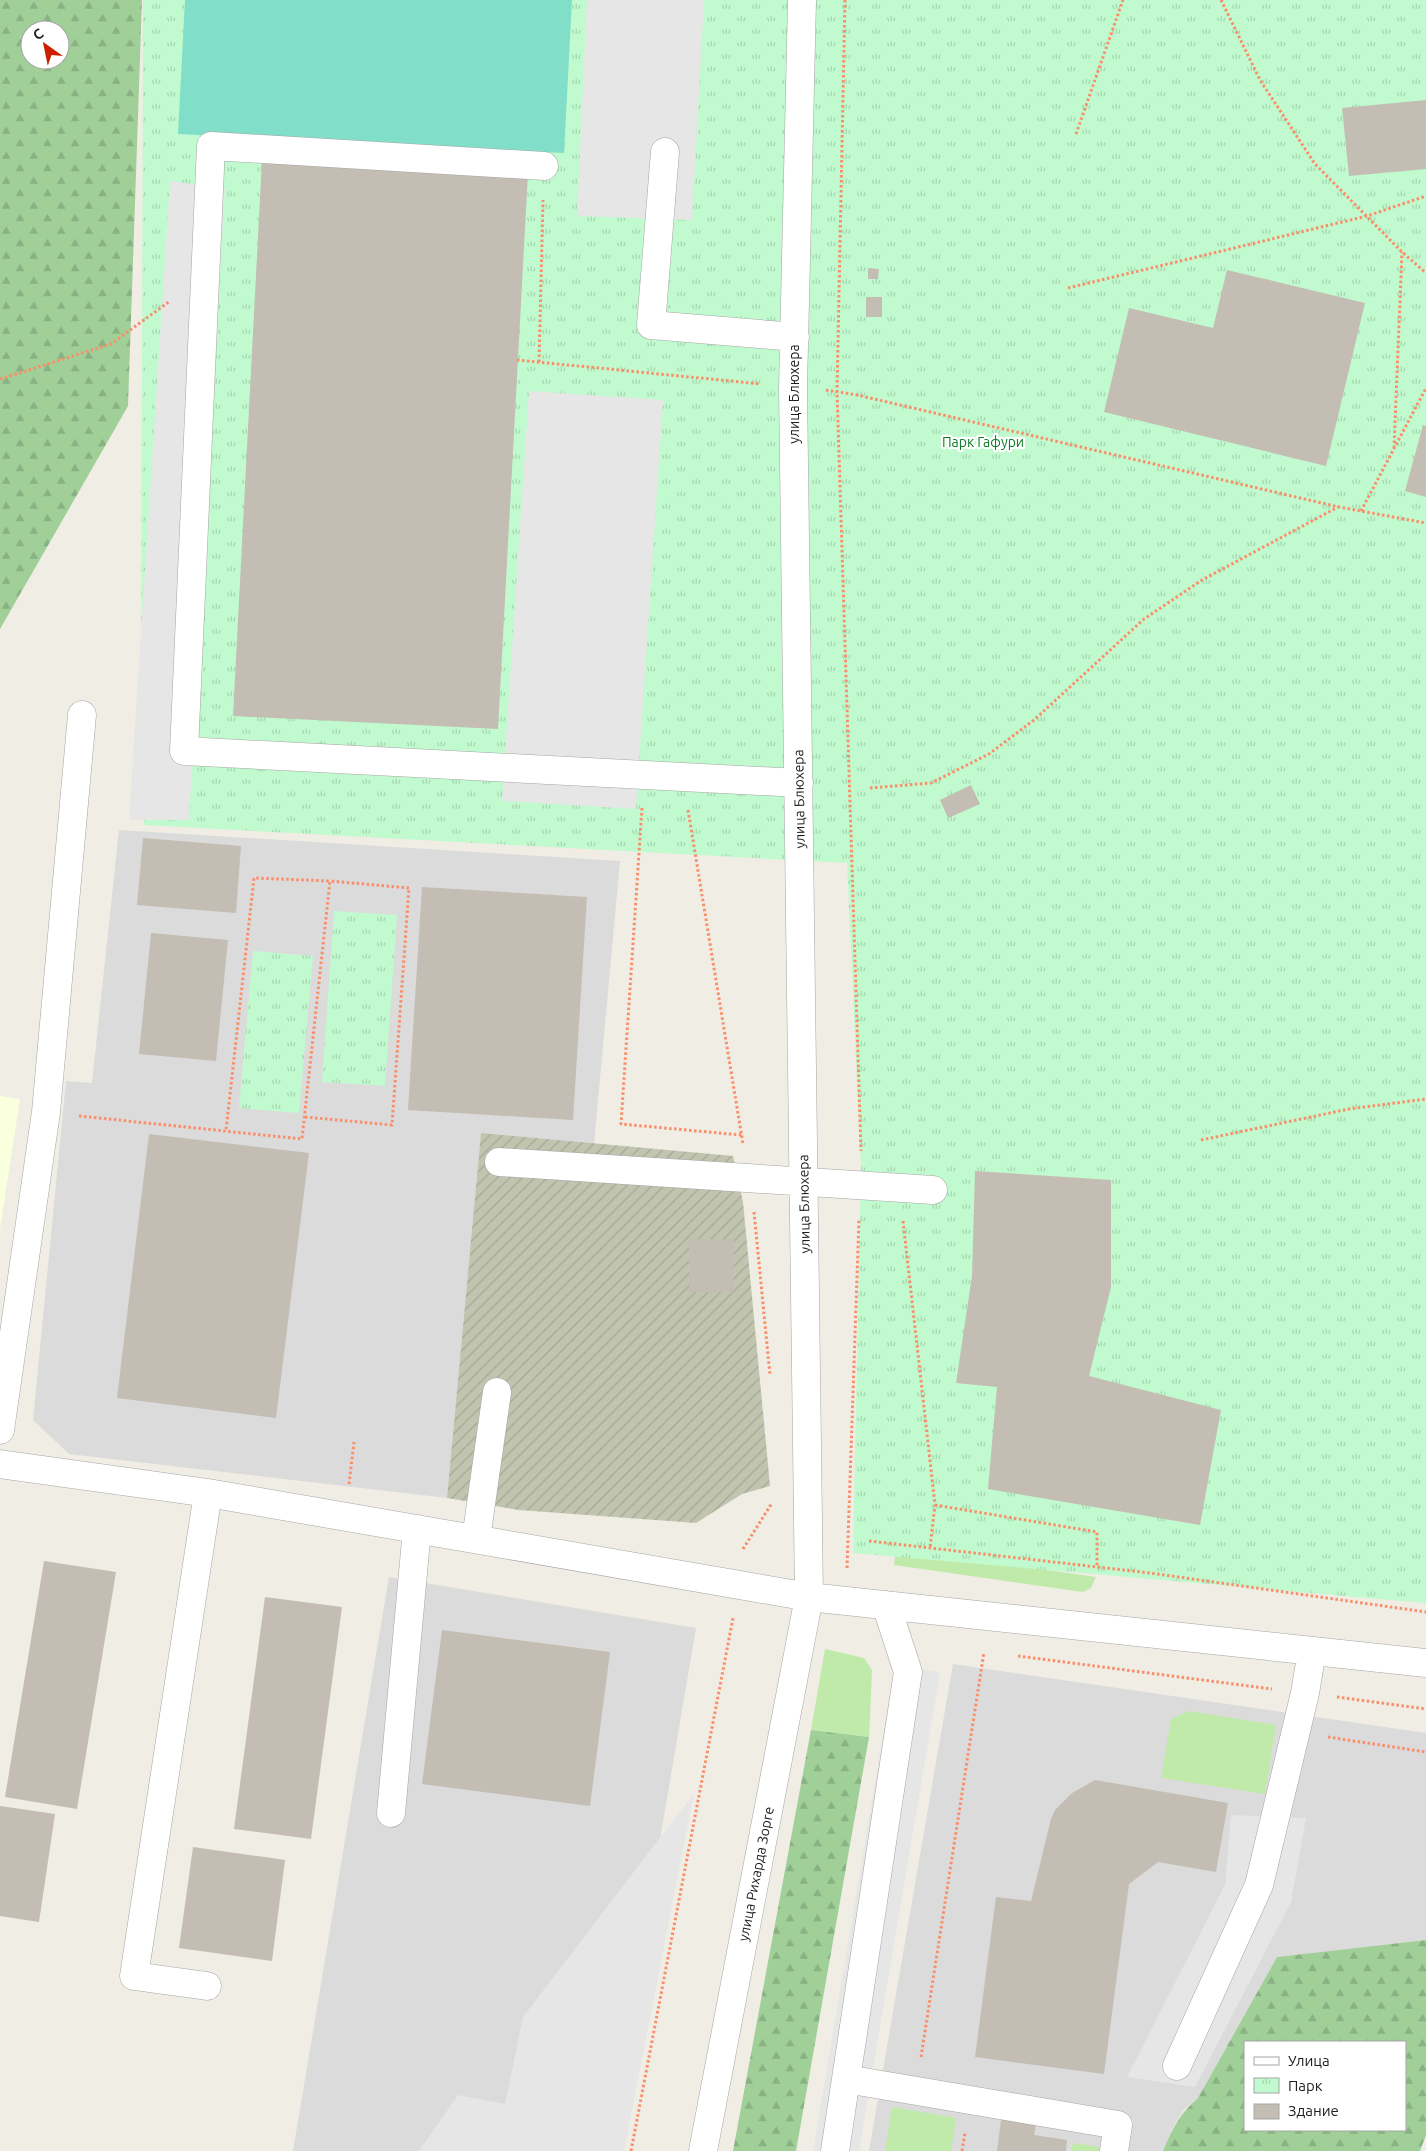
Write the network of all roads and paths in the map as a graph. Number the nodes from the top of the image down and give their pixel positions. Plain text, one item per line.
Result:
1 (802, 0) edge
2 (845, 0) edge
3 (1123, 0) edge
4 (1221, 0) edge
5 (1076, 134) dead end
6 (665, 152) dead end
7 (544, 166) joint
8 (1426, 196) edge
9 (1367, 216) junction
10 (1402, 252) junction
11 (1426, 273) edge
12 (206, 275) junction
13 (1068, 288) dead end
14 (794, 337) junction
15 (517, 360) dead end
16 (539, 362) junction
17 (0, 379) edge
18 (793, 388) junction
19 (1426, 388) edge
20 (837, 391) junction
21 (1394, 448) junction
22 (1339, 506) junction
23 (1361, 511) junction
24 (1426, 523) edge
25 (82, 715) dead end
26 (644, 775) junction
27 (683, 777) junction
28 (799, 782) junction
29 (870, 788) dead end
30 (330, 881) junction
31 (1426, 1099) edge
32 (46, 1112) junction
33 (305, 1117) junction
34 (226, 1131) junction
35 (741, 1135) junction
36 (1201, 1140) dead end
37 (499, 1162) dead end
38 (750, 1178) junction
39 (804, 1182) junction
40 (860, 1185) junction
41 (899, 1188) junction
42 (933, 1190) dead end
43 (771, 1382) dead end
44 (497, 1392) dead end
45 (0, 1430) edge
46 (0, 1464) edge
47 (208, 1492) junction
48 (776, 1497) dead end
49 (935, 1505) junction
50 (417, 1529) junction
51 (476, 1539) junction
52 (869, 1542) dead end
53 (930, 1548) junction
54 (743, 1549) dead end
55 (1097, 1567) junction
56 (809, 1597) junction
57 (846, 1601) junction
58 (886, 1606) junction
59 (1426, 1612) edge
60 (733, 1615) dead end
61 (1312, 1651) junction
62 (992, 1653) dead end
63 (1012, 1655) dead end
64 (1426, 1663) edge
65 (1305, 1693) junction
66 (1426, 1709) edge
67 (1426, 1752) edge
68 (392, 1813) dead end
69 (208, 1986) dead end
70 (1177, 2066) dead end
71 (846, 2079) junction
72 (916, 2090) junction
73 (631, 2151) edge
74 (703, 2151) edge
75 (835, 2151) edge
76 (1114, 2151) edge

1 - 14 street, улица Блюхера
2 - 20 path
3 - 5 path
4 - 9 path
6 - 14 street
7 - 12 street
7 - 16 path
8 - 9 path
9 - 10 path
9 - 13 path
10 - 11 path
10 - 21 path
12 - 17 path
12 - 26 street
14 - 18 street, улица Блюхера
15 - 16 path
16 - 18 path
18 - 20 path
18 - 28 street, улица Блюхера
19 - 21 path
20 - 22 path
20 - 40 path
21 - 23 path
22 - 23 path
22 - 29 path
23 - 24 path
25 - 32 street
26 - 27 street
26 - 35 path
27 - 28 street
27 - 35 path
28 - 39 street, улица Блюхера
30 - 33 path
30 - 33 path
30 - 34 path
31 - 36 path
32 - 34 path
32 - 45 street
33 - 34 path
35 - 38 path
37 - 38 street
38 - 39 street
38 - 43 path
39 - 40 street
39 - 56 street, улица Блюхера
40 - 41 street
40 - 57 path
41 - 42 street
41 - 49 path
44 - 51 street
46 - 47 street
47 - 50 street
47 - 69 street
48 - 54 path
49 - 53 path
49 - 55 path
50 - 51 street
50 - 68 street
51 - 56 street
52 - 53 path
53 - 55 path
55 - 59 path
56 - 57 street
56 - 74 street, улица Рихарда Зорге
57 - 58 street
58 - 61 street
58 - 71 street
60 - 73 path
61 - 64 street
61 - 65 street
62 - 72 path
63 - 65 path
65 - 66 path
65 - 67 path
65 - 70 street
71 - 72 street
71 - 75 street
72 - 76 street

